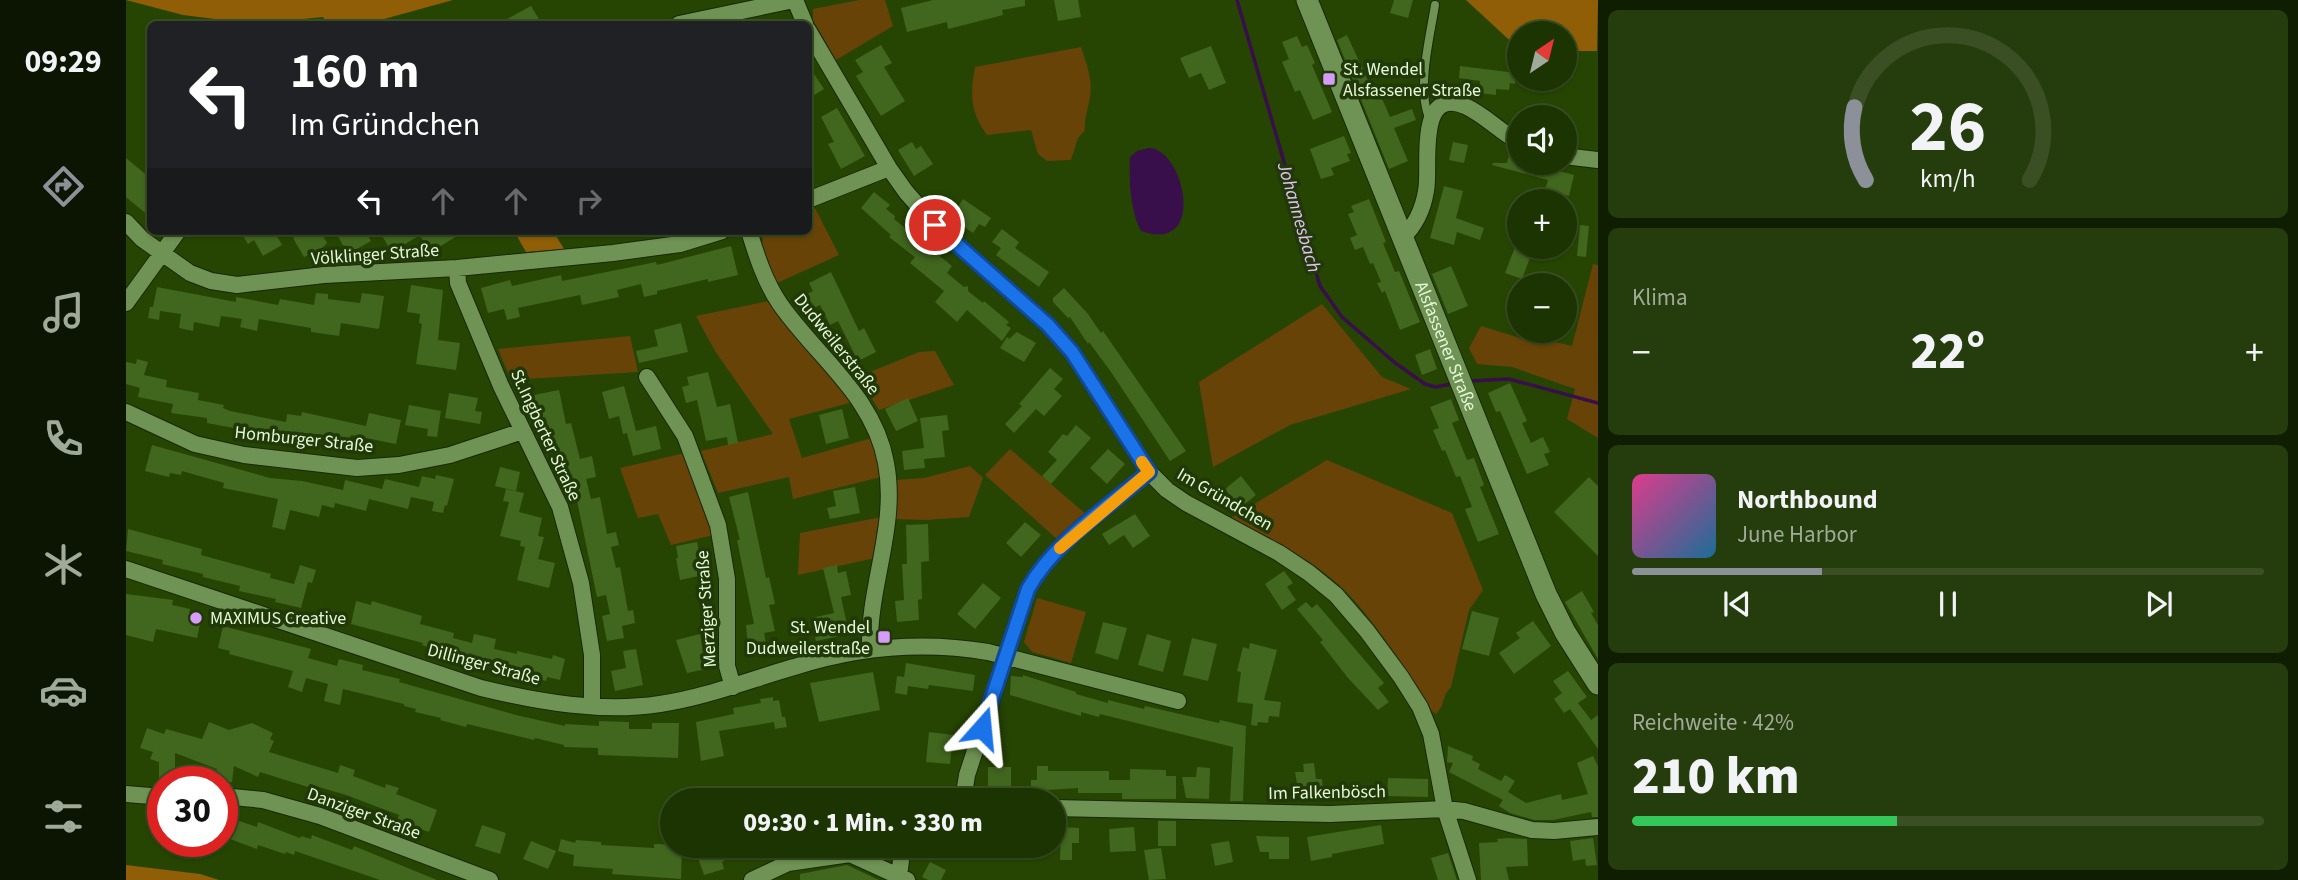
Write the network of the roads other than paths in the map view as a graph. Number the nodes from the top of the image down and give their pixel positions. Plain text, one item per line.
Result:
1 (794, 0) edge
2 (1307, 0) edge
3 (1435, 5) dead end
4 (694, 21) edge
5 (804, 21) edge
6 (812, 37) edge
7 (1430, 120) junction
8 (1507, 134) edge
9 (1577, 158) edge
10 (1598, 160) edge
11 (889, 168) junction
12 (812, 198) edge
13 (126, 222) edge
14 (175, 235) edge
15 (709, 235) edge
16 (750, 235) edge
17 (1402, 238) junction
18 (161, 253) junction
19 (457, 268) junction
20 (126, 303) edge
21 (647, 377) dead end
22 (126, 412) edge
23 (523, 430) junction
24 (1149, 472) junction
25 (126, 569) edge
26 (870, 649) junction
27 (1006, 656) junction
28 (1598, 684) edge
29 (733, 687) junction
30 (1178, 701) dead end
31 (592, 706) junction
32 (965, 788) edge
33 (126, 794) edge
34 (147, 796) edge
35 (238, 798) edge
36 (1066, 807) edge
37 (1445, 809) junction
38 (1598, 827) edge
39 (822, 858) edge
40 (859, 858) edge
41 (900, 858) edge
42 (903, 878) edge
43 (487, 880) edge
44 (752, 880) edge
45 (1468, 880) edge

1 - 4 street
1 - 5 street
2 - 17 main road, Alsfassener Straße
3 - 7 lane
6 - 11 street, Im Gründchen
7 - 8 street
7 - 17 street
9 - 10 street
11 - 12 street
11 - 24 street, Im Gründchen
13 - 18 street, Völklinger Straße
14 - 18 street
15 - 19 street, Völklinger Straße
16 - 26 street, Dudweilerstraße
17 - 28 main road, Alsfassener Straße
18 - 19 street, Völklinger Straße
18 - 20 street
19 - 23 street, St.Ingberter Straße
21 - 29 street, Merziger Straße
22 - 23 street, Homburger Straße
23 - 31 street, St.Ingberter Straße
24 - 27 street
24 - 37 street, Im Gründchen
25 - 31 street, Dillinger Straße
26 - 27 street, Dillinger Straße
26 - 29 street, Dillinger Straße
27 - 30 street, Dillinger Straße
27 - 32 street
29 - 31 street, Dillinger Straße
33 - 34 street
35 - 43 street, Danziger Straße
36 - 37 street, Im Falkenbösch
37 - 38 street, Im Falkenbösch
37 - 45 street, Im Gründchen
39 - 44 street
40 - 42 street
41 - 42 street

